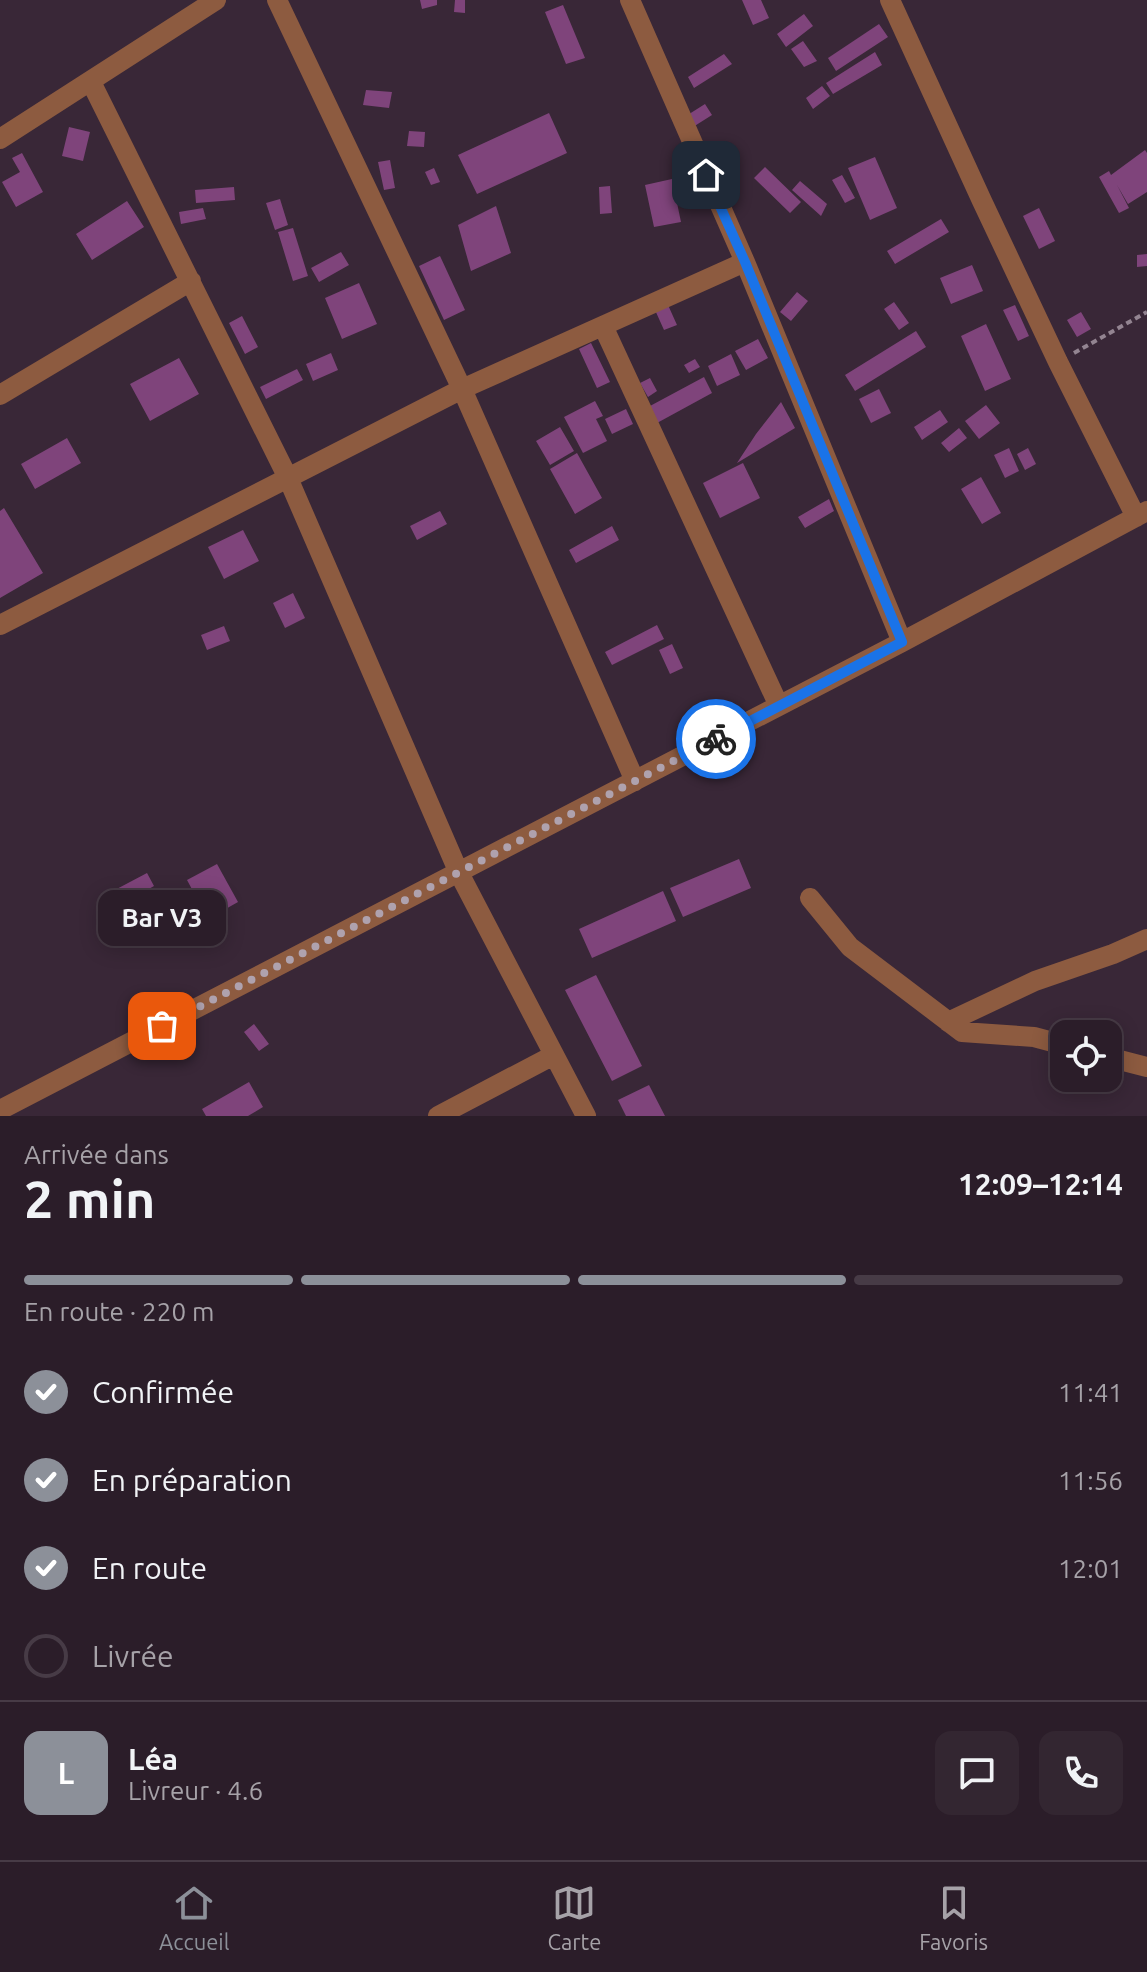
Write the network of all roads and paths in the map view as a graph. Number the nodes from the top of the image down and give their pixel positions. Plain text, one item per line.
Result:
1 (216, 0) edge
2 (277, 0) edge
3 (630, 0) edge
4 (890, 0) edge
5 (91, 82) junction
6 (0, 139) edge
7 (745, 262) junction
8 (191, 281) junction
9 (1147, 312) edge
10 (603, 326) junction
11 (1058, 362) junction
12 (462, 389) junction
13 (0, 395) edge
14 (288, 478) junction
15 (1141, 514) edge
16 (0, 625) edge
17 (902, 642) junction
18 (779, 706) junction
19 (635, 781) junction
20 (459, 873) junction
21 (810, 898) dead end
22 (1147, 939) edge
23 (948, 1022) junction
24 (1050, 1041) edge
25 (554, 1055) junction
26 (1122, 1061) edge
27 (1147, 1067) edge
28 (0, 1110) edge
29 (438, 1116) edge
30 (586, 1116) edge

1 - 5 street
2 - 12 street
3 - 7 street
4 - 11 street
5 - 6 street
5 - 8 street
7 - 10 street
7 - 17 street
8 - 13 street
8 - 14 street
9 - 11 path
10 - 12 street
10 - 18 street
11 - 15 street
12 - 14 street
12 - 19 street
14 - 16 street
14 - 20 street
15 - 17 street
17 - 18 street
18 - 19 street
19 - 20 street
20 - 25 street
20 - 28 street
21 - 23 street
22 - 23 street
23 - 24 street
25 - 29 street
25 - 30 street
26 - 27 street

